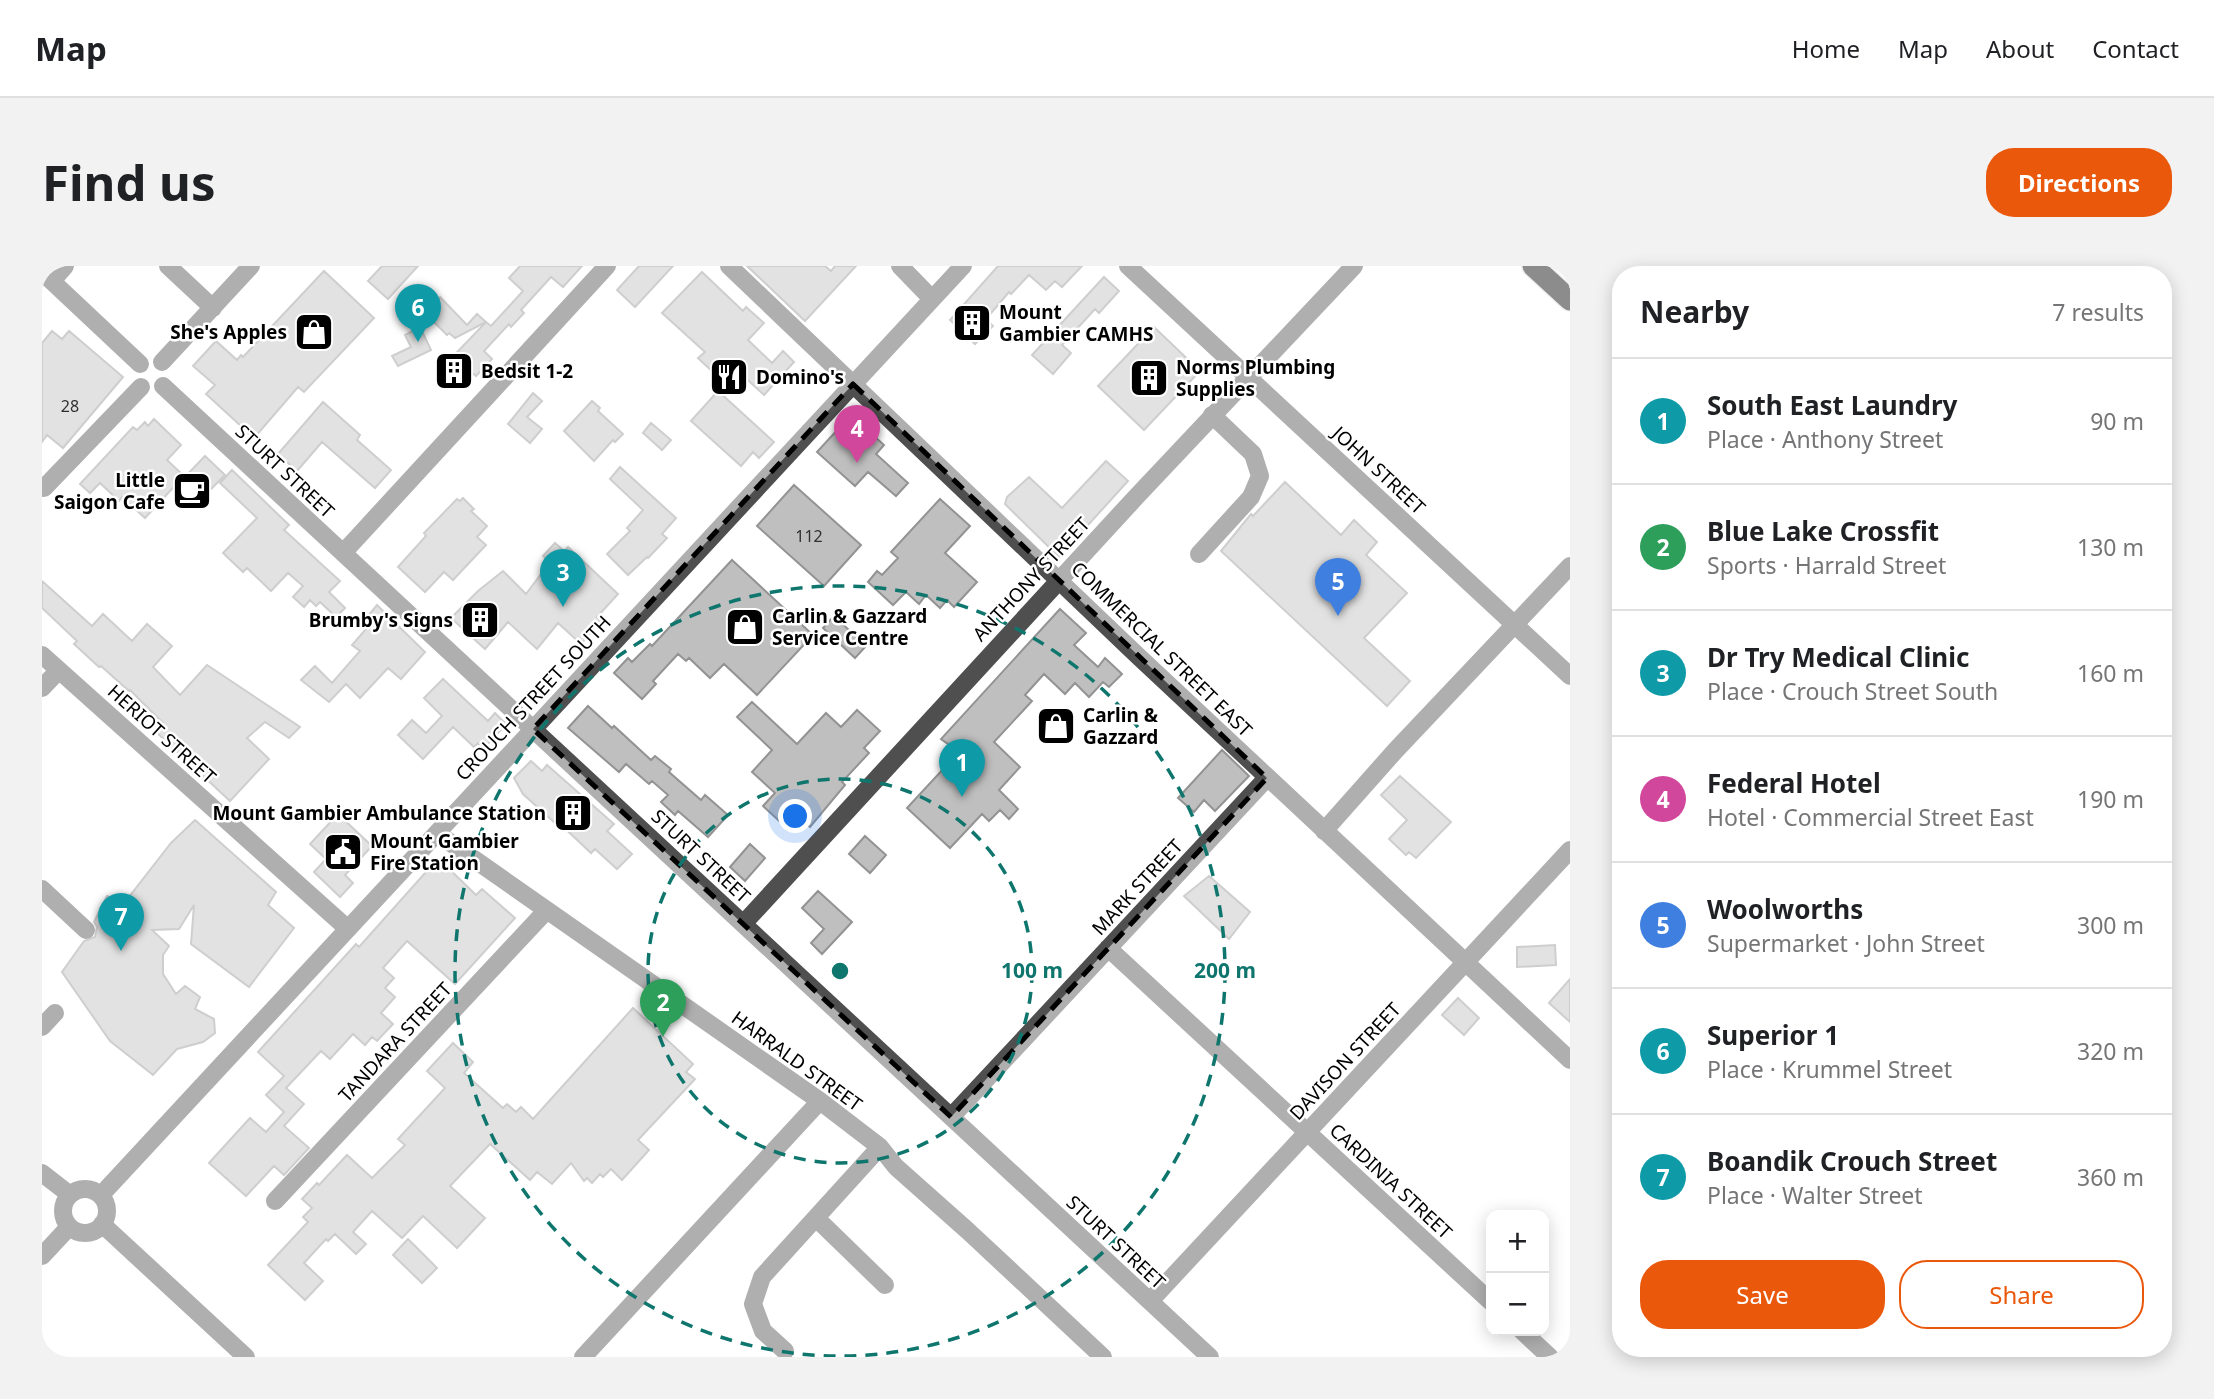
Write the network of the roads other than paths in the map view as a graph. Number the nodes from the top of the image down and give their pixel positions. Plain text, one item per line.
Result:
1 (65, 266) edge
2 (168, 266) edge
3 (251, 266) edge
4 (607, 266) edge
5 (729, 266) edge
6 (900, 266) edge
7 (963, 266) edge
8 (1128, 266) edge
9 (1354, 266) edge
10 (1533, 266) edge
11 (47, 276) edge
12 (932, 299) junction
13 (1570, 300) edge
14 (213, 308) junction
15 (162, 362) junction
16 (140, 363) junction
17 (1248, 377) junction
18 (853, 384) junction
19 (163, 386) junction
20 (141, 387) junction
21 (1212, 415) junction
22 (44, 488) edge
23 (343, 553) junction
24 (1199, 554) dead end
25 (1570, 566) edge
26 (1059, 580) junction
27 (1515, 625) junction
28 (42, 655) edge
29 (58, 671) junction
30 (1570, 676) edge
31 (42, 688) edge
32 (533, 729) junction
33 (1267, 778) junction
34 (1324, 831) junction
35 (438, 834) junction
36 (1570, 850) edge
37 (42, 889) edge
38 (546, 911) junction
39 (743, 924) junction
40 (348, 929) junction
41 (86, 930) dead end
42 (1108, 948) junction
43 (1465, 962) junction
44 (55, 1013) dead end
45 (42, 1027) edge
46 (1570, 1060) edge
47 (820, 1101) junction
48 (951, 1117) junction
49 (1307, 1132) junction
50 (880, 1147) junction
51 (42, 1173) edge
52 (69, 1194) junction
53 (101, 1195) junction
54 (275, 1201) dead end
55 (816, 1218) junction
56 (102, 1224) junction
57 (69, 1227) junction
58 (42, 1256) edge
59 (885, 1285) dead end
60 (1486, 1297) edge
61 (1150, 1301) junction
62 (1527, 1336) edge
63 (785, 1351) dead end
64 (246, 1357) edge
65 (583, 1357) edge
66 (1103, 1357) edge
67 (1210, 1357) edge
68 (1550, 1357) edge

1 - 11 street
2 - 14 street
3 - 14 street
4 - 23 street
5 - 18 street, COMMERCIAL STREET EAST
6 - 12 street
7 - 12 street, CROUCH STREET SOUTH
8 - 17 street, JOHN STREET
9 - 17 street, ANTHONY STREET
10 - 13 highway
11 - 16 street
12 - 18 street, CROUCH STREET SOUTH
14 - 15 street
15 - 16 street
15 - 19 street
16 - 20 street
17 - 21 street, ANTHONY STREET
17 - 27 street, JOHN STREET
18 - 26 street, COMMERCIAL STREET EAST
18 - 32 street, CROUCH STREET SOUTH
19 - 20 street
19 - 23 street, STURT STREET
20 - 22 street
21 - 24 street
21 - 26 street, ANTHONY STREET
23 - 32 street, STURT STREET
25 - 27 street
26 - 33 street, COMMERCIAL STREET EAST
26 - 39 street, ANTHONY STREET
27 - 30 street, JOHN STREET
27 - 34 street
28 - 29 street, HERIOT STREET
29 - 31 street
29 - 40 street, HERIOT STREET
32 - 35 street, CROUCH STREET SOUTH
32 - 39 street, STURT STREET
33 - 34 street, COMMERCIAL STREET EAST
33 - 42 street, MARK STREET
34 - 43 street, COMMERCIAL STREET EAST
35 - 38 street, HARRALD STREET
35 - 40 street, CROUCH STREET SOUTH
36 - 43 street, DAVISON STREET
37 - 41 street
38 - 47 street, HARRALD STREET
38 - 54 street, TANDARA STREET
39 - 48 street, STURT STREET
40 - 53 street, CROUCH STREET SOUTH
42 - 48 street, MARK STREET
42 - 49 street, CARDINIA STREET
43 - 46 street, COMMERCIAL STREET EAST
43 - 49 street, DAVISON STREET
44 - 45 street
47 - 50 street, HARRALD STREET
47 - 65 street
48 - 61 street, STURT STREET
49 - 60 street, CARDINIA STREET
49 - 61 street, DAVISON STREET
50 - 55 street
50 - 66 street, HARRALD STREET
51 - 52 street
52 - 53 street
52 - 57 street
53 - 56 street
55 - 59 street
55 - 63 street
56 - 57 street
56 - 64 street
57 - 58 street
61 - 67 street, STURT STREET
62 - 68 street

